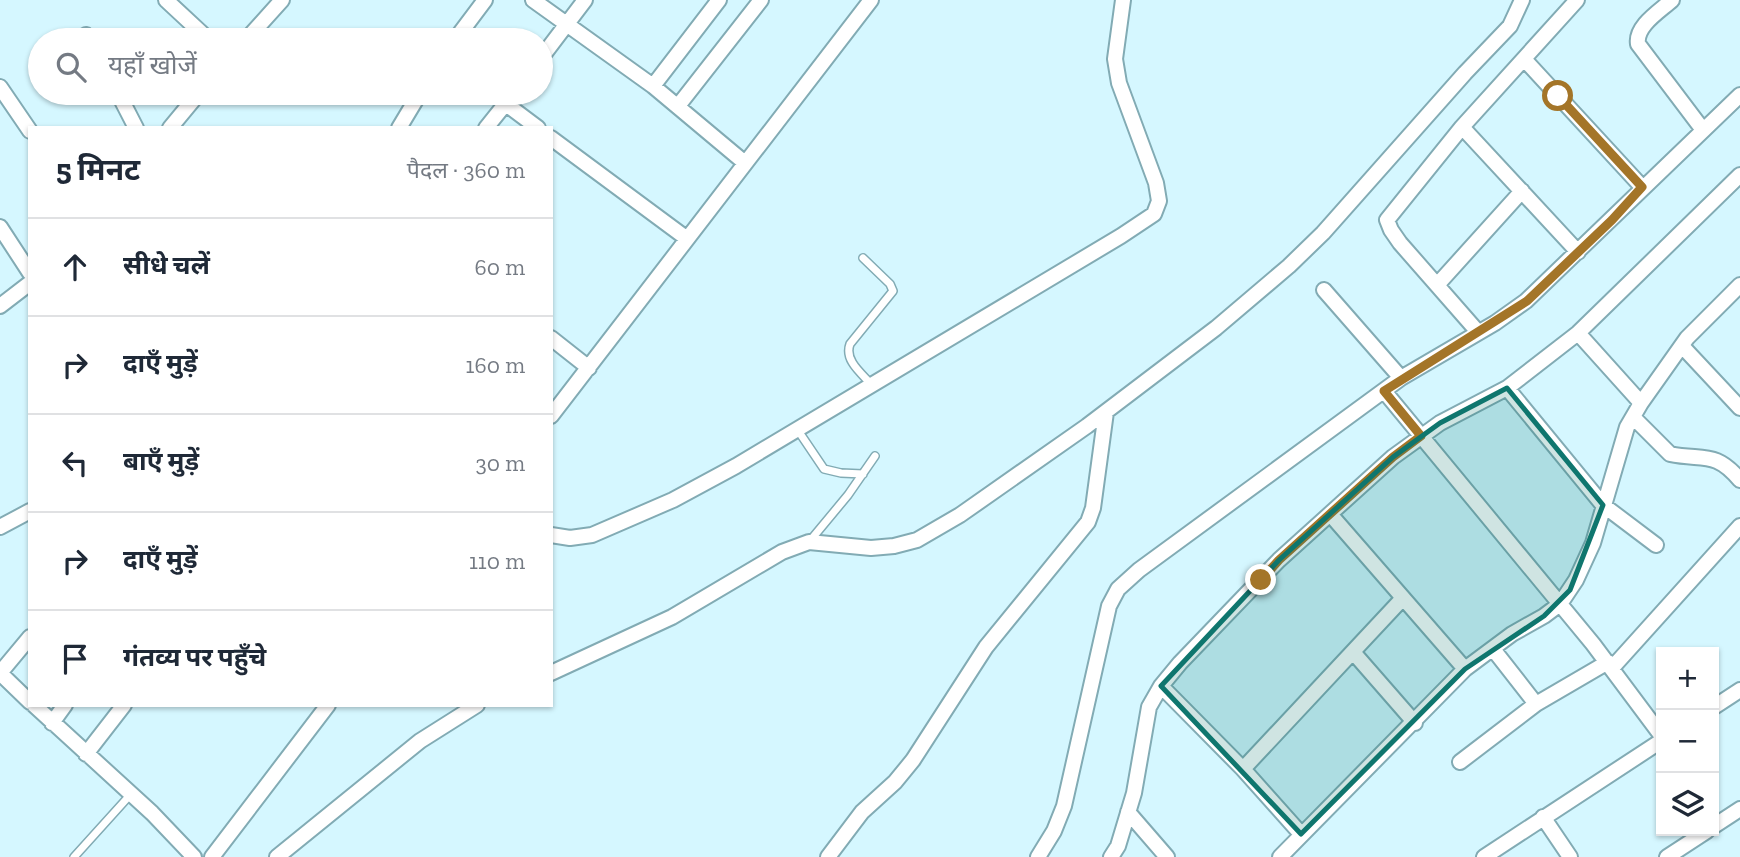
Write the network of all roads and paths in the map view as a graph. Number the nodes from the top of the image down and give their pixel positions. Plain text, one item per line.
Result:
1 (166, 0) edge
2 (282, 0) edge
3 (485, 0) edge
4 (533, 0) edge
5 (585, 0) edge
6 (719, 0) edge
7 (761, 0) edge
8 (871, 0) edge
9 (1124, 0) edge
10 (1522, 0) edge
11 (1577, 0) edge
12 (1672, 0) edge
13 (567, 23) junction
14 (196, 28) edge
15 (257, 28) edge
16 (464, 28) edge
17 (553, 42) edge
18 (1524, 59) junction
19 (0, 86) edge
20 (653, 86) junction
21 (1740, 94) edge
22 (124, 105) edge
23 (190, 105) edge
24 (413, 105) edge
25 (504, 105) edge
26 (517, 105) edge
27 (678, 106) junction
28 (135, 126) edge
29 (172, 126) edge
30 (400, 126) edge
31 (488, 126) edge
32 (536, 126) edge
33 (1462, 127) junction
34 (28, 128) edge
35 (1703, 130) junction
36 (553, 139) edge
37 (745, 163) junction
38 (1740, 175) edge
39 (1642, 187) junction
40 (1522, 191) junction
41 (0, 227) edge
42 (687, 238) junction
43 (1578, 252) junction
44 (863, 258) dead end
45 (28, 270) edge
46 (1438, 284) junction
47 (28, 285) edge
48 (1740, 285) edge
49 (1324, 290) dead end
50 (0, 306) edge
51 (1478, 332) junction
52 (1578, 333) junction
53 (553, 340) edge
54 (1682, 346) junction
55 (589, 368) junction
56 (1401, 378) junction
57 (871, 384) junction
58 (1507, 388) junction
59 (1388, 396) junction
60 (1640, 403) junction
61 (1740, 408) edge
62 (1106, 412) junction
63 (553, 413) edge
64 (1633, 417) junction
65 (797, 429) junction
66 (1417, 431) junction
67 (875, 456) dead end
68 (863, 474) junction
69 (1740, 480) edge
70 (1603, 505) junction
71 (28, 512) edge
72 (1330, 514) junction
73 (1740, 526) edge
74 (0, 527) edge
75 (553, 535) edge
76 (809, 542) junction
77 (1656, 545) dead end
78 (1403, 598) junction
79 (1560, 604) junction
80 (28, 639) edge
81 (1493, 649) junction
82 (1353, 652) junction
83 (1610, 665) junction
84 (1465, 669) junction
85 (553, 672) edge
86 (1161, 686) junction
87 (1740, 690) edge
88 (28, 700) edge
89 (1536, 704) junction
90 (1719, 704) edge
91 (36, 707) edge
92 (64, 707) edge
93 (122, 707) edge
94 (326, 707) edge
95 (474, 707) edge
96 (52, 723) junction
97 (1415, 723) junction
98 (1656, 728) edge
99 (1656, 744) edge
100 (86, 754) junction
101 (1460, 762) dead end
102 (1243, 769) junction
103 (131, 794) junction
104 (1740, 810) edge
105 (1128, 812) junction
106 (1543, 817) junction
107 (1719, 824) edge
108 (1301, 834) junction
109 (1699, 836) edge
110 (74, 857) edge
111 (194, 857) edge
112 (212, 857) edge
113 (277, 857) edge
114 (828, 857) edge
115 (1038, 857) edge
116 (1111, 857) edge
117 (1167, 857) edge
118 (1280, 857) edge
119 (1484, 857) edge
120 (1570, 857) edge
121 (1667, 857) edge

1 - 14 street
2 - 15 street
3 - 16 street
4 - 13 street
5 - 13 street
6 - 20 street
7 - 27 street
8 - 37 street
9 - 57 street
10 - 62 street
11 - 18 street
12 - 35 street
13 - 17 street
13 - 20 street
18 - 33 street
18 - 39 street
19 - 34 street
20 - 27 street
21 - 35 street
22 - 28 street
23 - 29 street
24 - 30 street
25 - 31 street
26 - 32 street
27 - 37 street
33 - 40 street
33 - 46 street
35 - 39 street
36 - 42 street
37 - 42 street
38 - 52 street
39 - 43 street
40 - 43 street
40 - 46 street
41 - 45 street
42 - 55 street
43 - 51 street
44 - 57 lane
46 - 51 street
47 - 50 street
48 - 54 street
49 - 56 street
51 - 56 street
52 - 58 street
52 - 60 street
53 - 55 street
54 - 60 street
54 - 61 street
55 - 63 street
56 - 59 street
57 - 65 street
58 - 66 street
58 - 70 street
59 - 66 street
59 - 115 street
60 - 64 street
62 - 76 street
62 - 114 street
64 - 69 street
64 - 70 street
65 - 68 lane
65 - 75 street
66 - 72 street
66 - 79 street
67 - 68 lane
68 - 76 lane
70 - 77 street
70 - 79 street
71 - 74 street
72 - 78 street
72 - 86 street
73 - 83 street
76 - 85 street
78 - 82 street
78 - 84 street
79 - 81 street
79 - 83 street
80 - 88 street
81 - 84 street
81 - 89 street
82 - 97 street
82 - 102 street
83 - 89 street
83 - 98 street
84 - 97 street
86 - 102 street
86 - 105 street
87 - 90 street
89 - 101 street
91 - 96 street
92 - 96 street
93 - 100 street
94 - 112 street
95 - 113 street
96 - 100 street
97 - 108 street
99 - 106 street
100 - 103 street
102 - 108 street
103 - 110 lane
103 - 111 street
104 - 107 street
105 - 116 street
105 - 117 street
106 - 119 street
106 - 120 street
108 - 118 street
109 - 121 street

